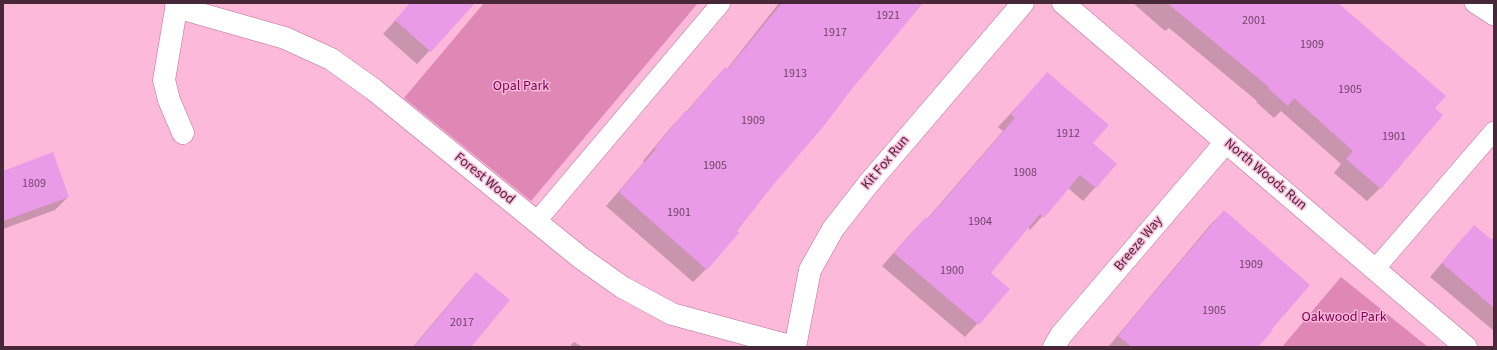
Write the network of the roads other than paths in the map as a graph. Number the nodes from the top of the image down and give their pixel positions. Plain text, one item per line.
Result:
1 (720, 3) edge
2 (1023, 3) edge
3 (1063, 3) edge
4 (1474, 3) edge
5 (176, 5) edge
6 (1494, 16) edge
7 (1494, 131) edge
8 (183, 134) dead end
9 (1226, 142) junction
10 (536, 222) junction
11 (1375, 269) junction
12 (794, 347) edge
13 (1054, 347) edge
14 (1466, 347) edge

1 - 10 lane
2 - 12 street, Kit Fox Run
3 - 9 street, North Woods Run
4 - 6 lane
5 - 8 street
5 - 10 street, Forest Wood
7 - 11 lane
9 - 11 street, North Woods Run
9 - 13 street, Breeze Way
10 - 12 street, Forest Wood
11 - 14 street, North Woods Run

